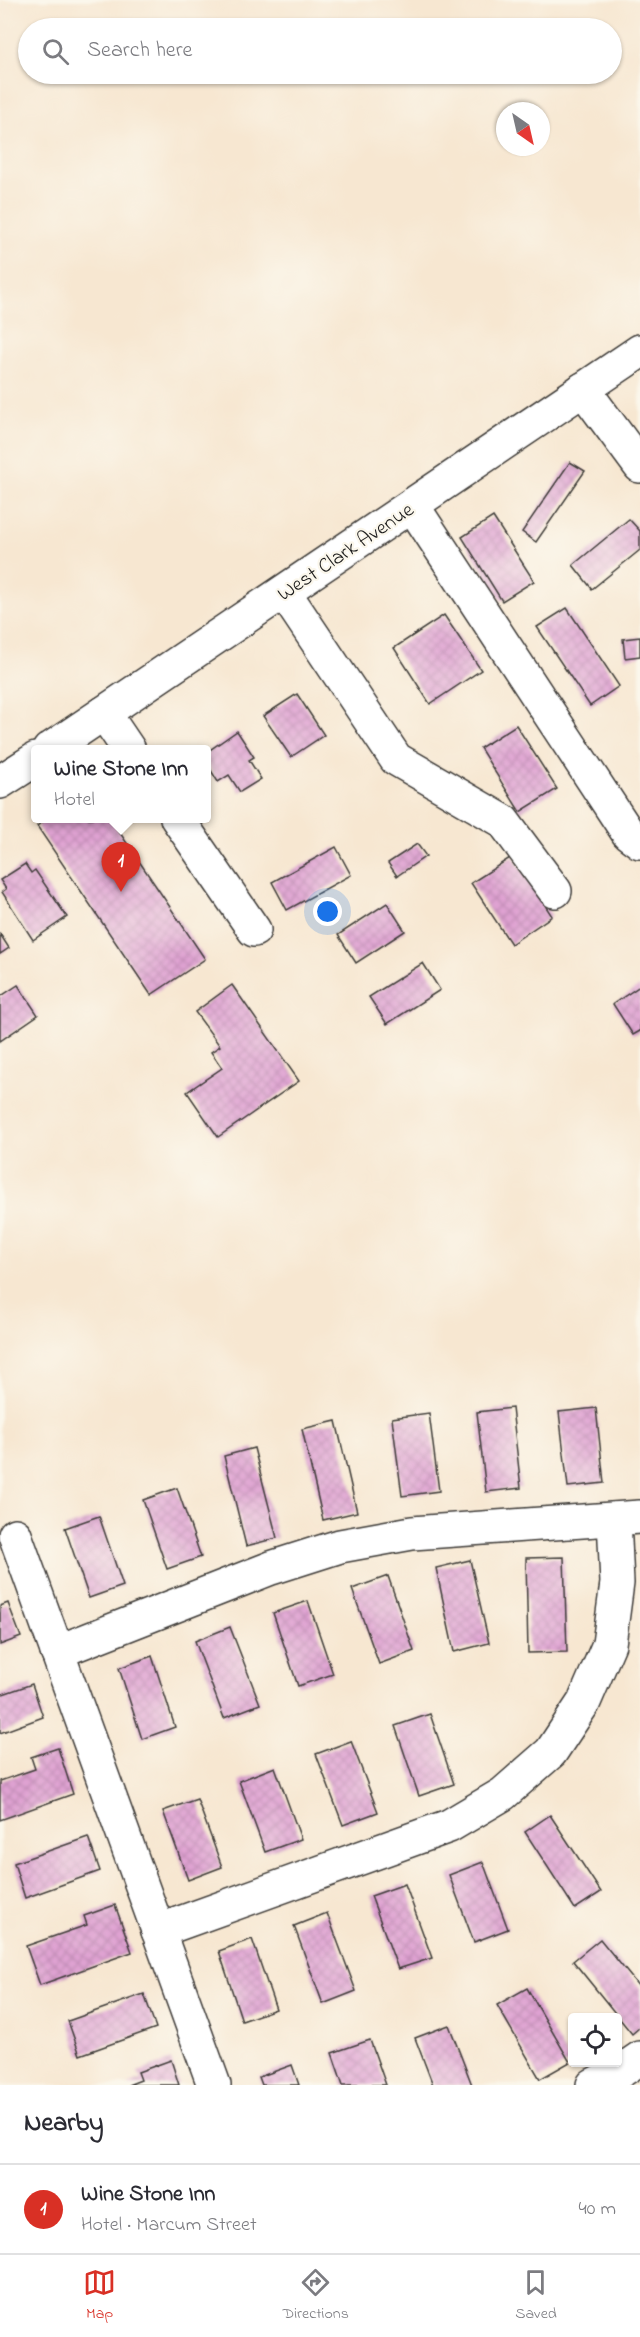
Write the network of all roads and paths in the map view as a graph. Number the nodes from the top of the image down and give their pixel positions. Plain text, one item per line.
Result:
1 (640, 351) edge
2 (583, 389) junction
3 (640, 466) edge
4 (412, 506) junction
5 (284, 592) junction
6 (104, 713) junction
7 (56, 745) edge
8 (126, 745) edge
9 (31, 762) edge
10 (0, 782) edge
11 (180, 823) edge
12 (640, 842) edge
13 (555, 891) dead end
14 (254, 930) dead end
15 (627, 1518) edge
16 (15, 1535) dead end
17 (57, 1652) junction
18 (158, 1931) junction
19 (640, 2058) edge
20 (214, 2085) edge
21 (593, 2085) edge

1 - 2 main road, West Clark Avenue
2 - 3 main road
2 - 4 main road, West Clark Avenue
4 - 5 main road, West Clark Avenue
4 - 12 main road
5 - 6 main road, West Clark Avenue
5 - 13 main road
6 - 7 main road, West Clark Avenue
6 - 8 main road
9 - 10 main road
11 - 14 main road
15 - 17 main road
15 - 18 main road
16 - 17 main road
17 - 18 main road
18 - 20 main road
19 - 21 main road

